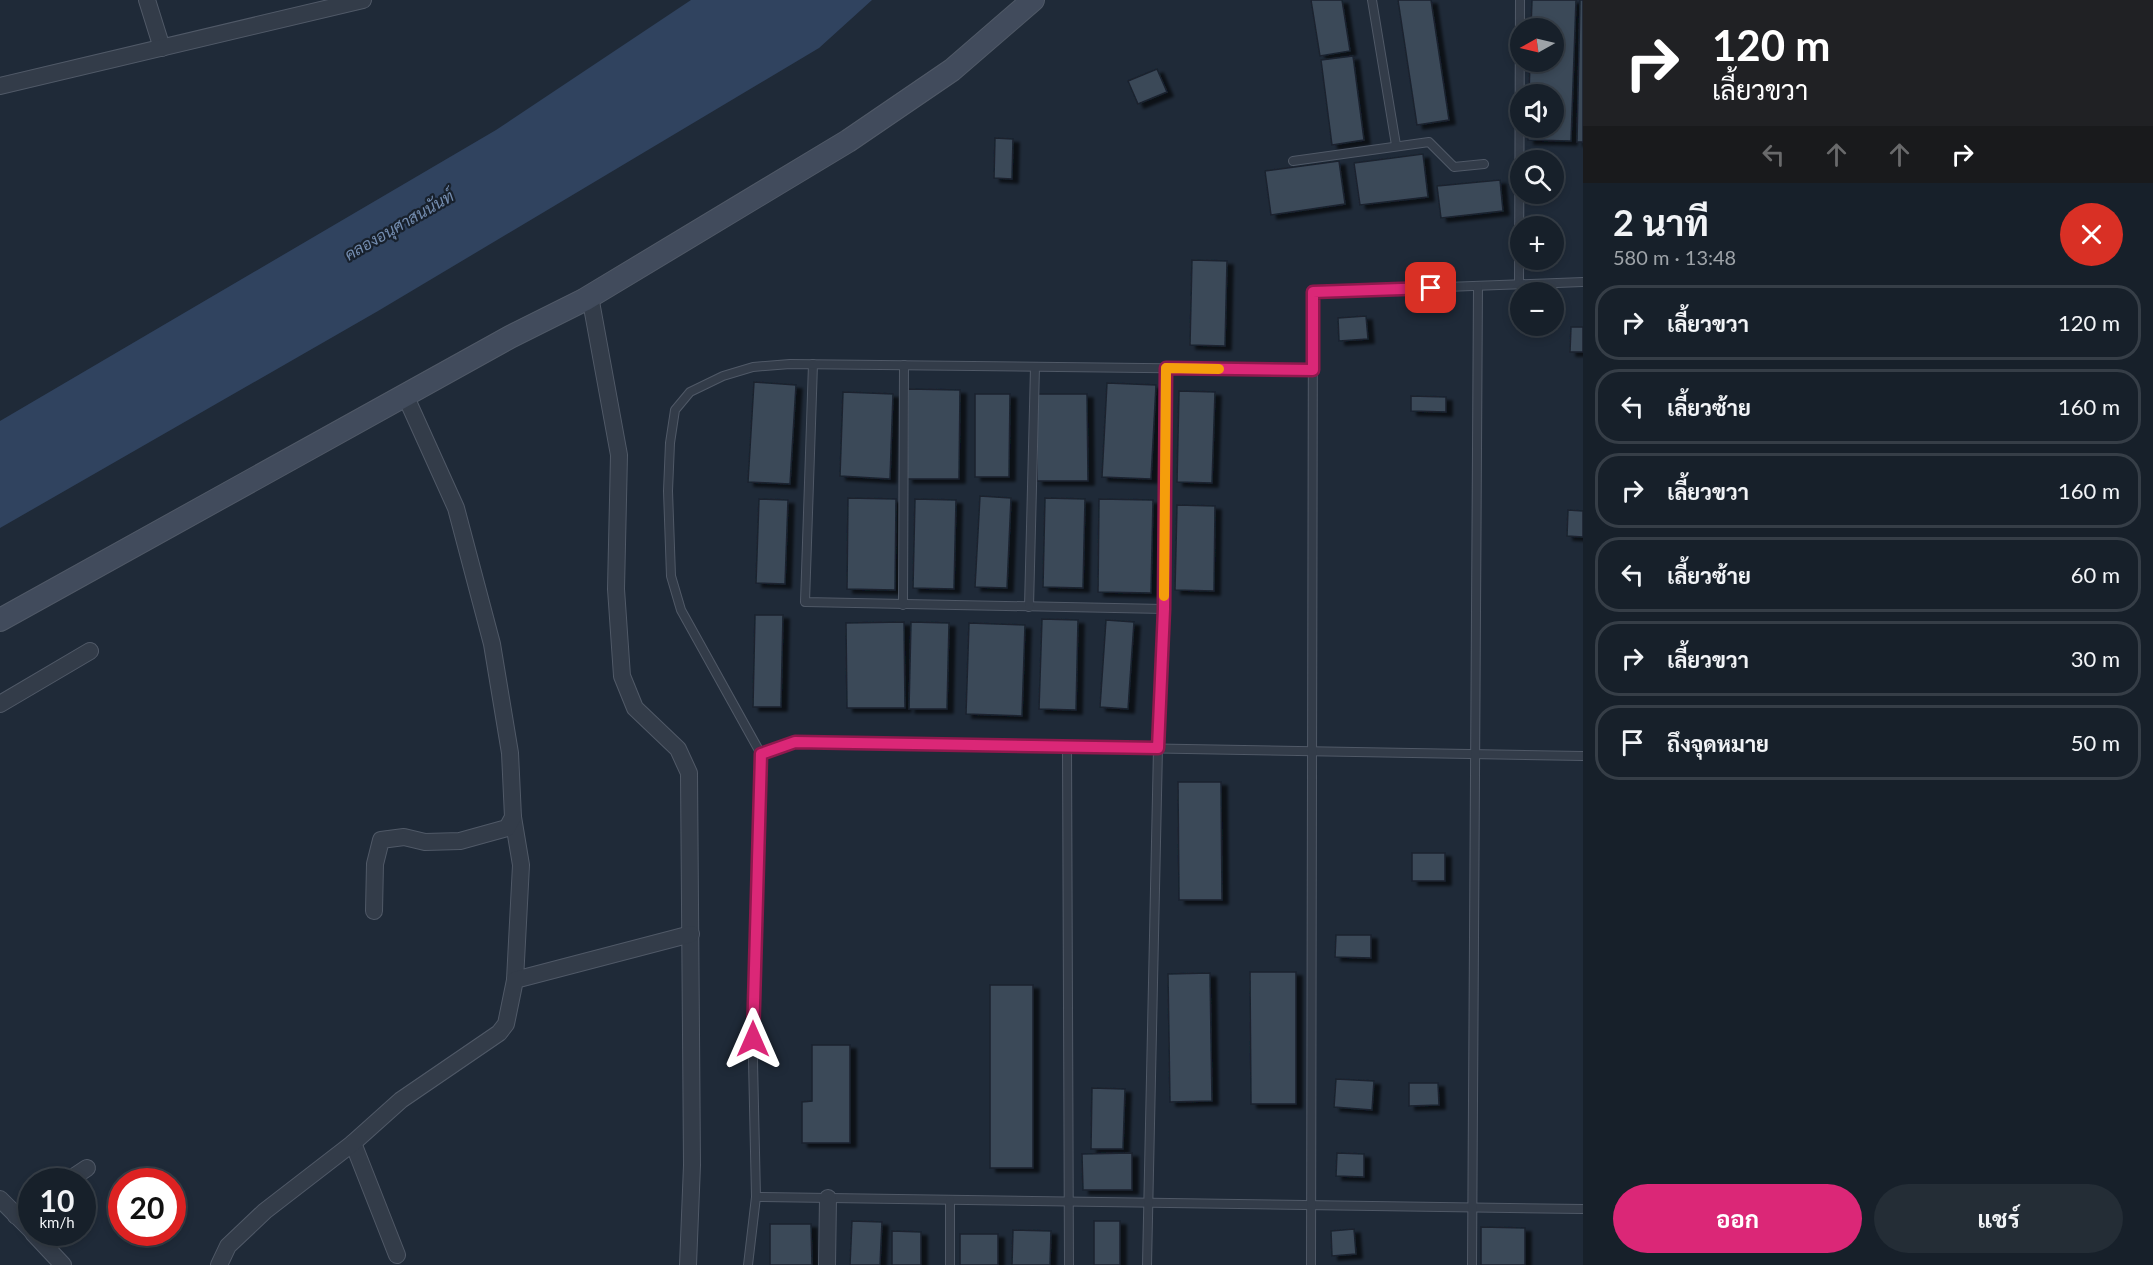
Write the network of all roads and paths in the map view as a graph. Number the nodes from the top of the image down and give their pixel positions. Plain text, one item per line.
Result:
1 (147, 0) edge
2 (363, 0) edge
3 (1033, 0) edge
4 (1372, 0) edge
5 (1520, 0) edge
6 (162, 48) junction
7 (0, 86) edge
8 (1396, 145) junction
9 (1293, 161) dead end
10 (1484, 164) dead end
11 (1519, 282) edge
12 (1583, 282) edge
13 (1564, 283) edge
14 (1510, 284) edge
15 (1478, 286) junction
16 (590, 296) junction
17 (813, 364) junction
18 (904, 365) junction
19 (1035, 367) junction
20 (1166, 368) junction
21 (1313, 370) junction
22 (405, 395) junction
23 (903, 605) junction
24 (1029, 607) junction
25 (1164, 609) junction
26 (0, 620) edge
27 (90, 651) dead end
28 (0, 704) edge
29 (1067, 747) junction
30 (1158, 748) junction
31 (1312, 751) junction
32 (761, 754) junction
33 (1475, 754) junction
34 (1583, 756) edge
35 (513, 817) junction
36 (374, 911) dead end
37 (691, 934) junction
38 (515, 980) junction
39 (352, 1143) junction
40 (756, 1197) junction
41 (828, 1198) junction
42 (0, 1199) edge
43 (950, 1200) junction
44 (1068, 1201) junction
45 (1148, 1203) junction
46 (1311, 1205) junction
47 (1472, 1208) junction
48 (1583, 1209) edge
49 (16, 1216) edge
50 (45, 1246) edge
51 (397, 1255) dead end
52 (63, 1265) edge
53 (219, 1265) edge
54 (688, 1265) edge
55 (748, 1265) edge
56 (827, 1265) edge
57 (950, 1265) edge
58 (1069, 1265) edge
59 (1147, 1265) edge
60 (1311, 1265) edge
61 (1472, 1265) edge

1 - 6 street
2 - 6 street
3 - 16 main road
4 - 8 lane
5 - 11 lane
6 - 7 street
8 - 9 lane
8 - 10 lane
12 - 13 lane
14 - 15 lane
15 - 21 lane
15 - 33 lane
16 - 22 main road
16 - 37 street
17 - 18 lane
17 - 23 lane
17 - 32 lane
18 - 19 lane
18 - 23 lane
19 - 20 lane
19 - 24 lane
20 - 21 lane
20 - 25 lane
21 - 31 lane
22 - 26 main road
22 - 35 street
23 - 24 lane
24 - 25 lane
25 - 30 lane
27 - 28 street
29 - 30 lane
29 - 32 lane
29 - 44 lane
30 - 31 lane
30 - 45 lane
31 - 33 lane
31 - 46 lane
32 - 40 lane
33 - 34 lane
33 - 47 lane
35 - 36 street
35 - 38 street
37 - 38 street
37 - 54 street
38 - 39 street
39 - 51 street
39 - 53 street
40 - 41 lane
40 - 55 lane
41 - 43 lane
41 - 56 street
42 - 49 street
43 - 44 lane
43 - 57 lane
44 - 45 lane
44 - 58 lane
45 - 46 lane
45 - 59 lane
46 - 47 lane
46 - 60 lane
47 - 48 lane
47 - 61 lane
50 - 52 street

